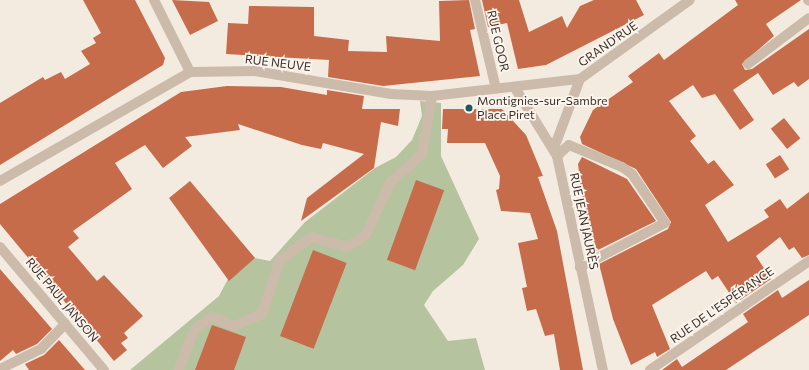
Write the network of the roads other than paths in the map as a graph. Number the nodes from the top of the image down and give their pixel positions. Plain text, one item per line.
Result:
1 (154, 0) edge
2 (475, 0) edge
3 (690, 0) edge
4 (809, 18) edge
5 (748, 64) dead end
6 (190, 72) junction
7 (580, 79) junction
8 (515, 88) junction
9 (496, 89) junction
10 (432, 96) junction
11 (555, 152) junction
12 (0, 182) edge
13 (0, 247) edge
14 (809, 261) edge
15 (580, 267) junction
16 (65, 324) junction
17 (0, 369) edge
18 (104, 370) edge
19 (178, 370) edge
20 (603, 370) edge
21 (650, 370) edge

1 - 6 street
2 - 9 street, RUE GOOR
3 - 7 street, GRAND'RUE
4 - 5 street
6 - 10 street, RUE NEUVE
6 - 12 street, RUE NEUVE
7 - 8 street, RUE NEUVE
7 - 11 street, GRAND'RUE
8 - 9 street, RUE NEUVE
8 - 11 street, RUE JEAN JAURÈS
9 - 10 street, RUE NEUVE
10 - 19 street
11 - 15 street, RUE JEAN JAURÈS
11 - 15 street
13 - 16 street, RUE PAUL JANSON
14 - 21 street, RUE DE L'ESPÉRANCE
15 - 20 street, RUE JEAN JAURÈS
16 - 17 street
16 - 18 street, RUE PAUL JANSON

